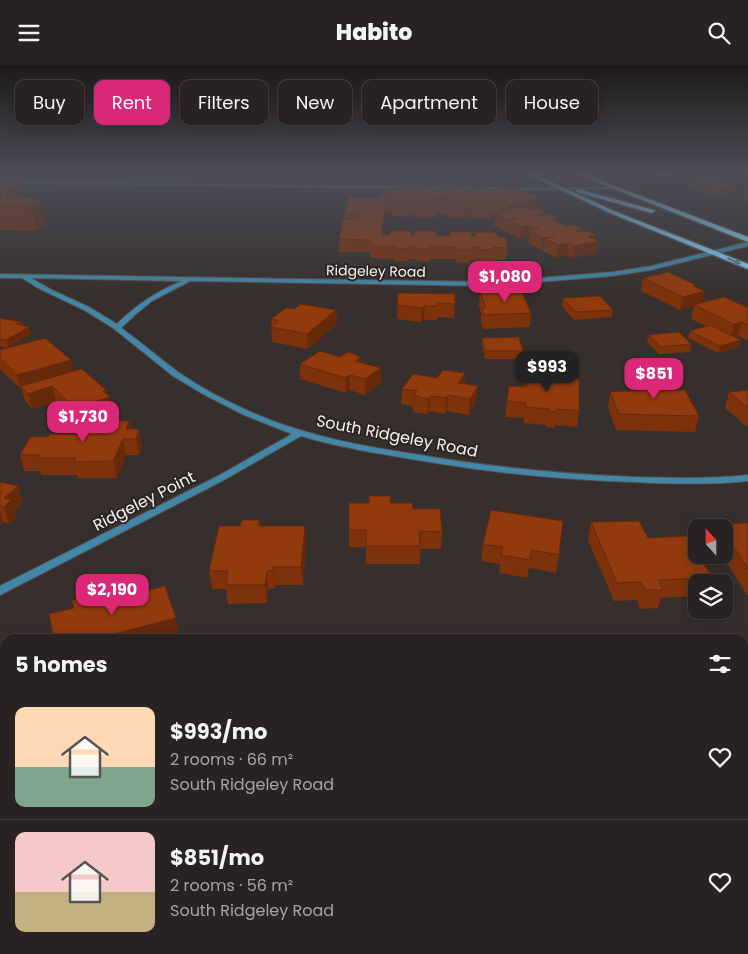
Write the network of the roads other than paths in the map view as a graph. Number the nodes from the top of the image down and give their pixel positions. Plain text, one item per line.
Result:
1 (623, 214) edge
2 (668, 214) edge
3 (680, 214) edge
4 (696, 221) junction
5 (748, 241) edge
6 (748, 244) edge
7 (714, 253) junction
8 (748, 267) edge
9 (0, 276) edge
10 (23, 276) junction
11 (190, 280) junction
12 (118, 327) junction
13 (300, 433) junction
14 (748, 478) edge
15 (0, 591) edge

1 - 7 main road
2 - 4 main road
3 - 4 main road
4 - 5 main road
6 - 7 street, Ridgeley Road
7 -> 8 main road
7 - 11 street, Ridgeley Road
9 - 10 street, Ridgeley Road
10 - 11 street, Ridgeley Road
10 - 12 street, South Ridgeley Road
11 - 12 street
12 - 13 street, South Ridgeley Road
13 - 14 street, South Ridgeley Road
13 - 15 street, Ridgeley Point

